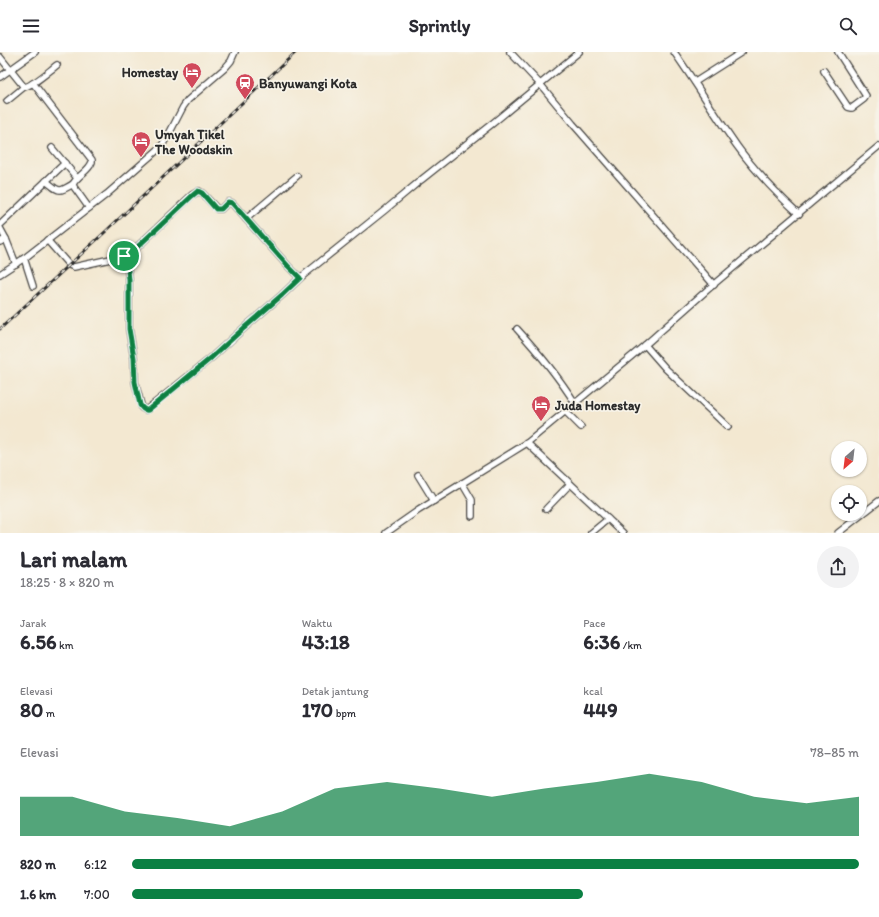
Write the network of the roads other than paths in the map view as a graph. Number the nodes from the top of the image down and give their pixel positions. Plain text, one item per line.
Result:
1 (35, 52) edge
2 (235, 52) edge
3 (510, 52) edge
4 (579, 52) edge
5 (674, 52) edge
6 (742, 52) edge
7 (838, 52) edge
8 (0, 57) edge
9 (57, 65) dead end
10 (10, 70) junction
11 (824, 71) dead end
12 (0, 77) edge
13 (695, 82) junction
14 (33, 83) junction
15 (540, 84) junction
16 (24, 87) junction
17 (7, 101) dead end
18 (879, 146) edge
19 (52, 148) dead end
20 (65, 163) junction
21 (297, 176) dead end
22 (46, 181) junction
23 (75, 181) junction
24 (89, 208) junction
25 (799, 214) junction
26 (246, 219) junction
27 (0, 226) edge
28 (6, 239) junction
29 (47, 240) junction
30 (0, 242) edge
31 (124, 256) junction
32 (24, 258) junction
33 (16, 264) junction
34 (0, 274) edge
35 (300, 278) junction
36 (714, 285) junction
37 (33, 286) dead end
38 (517, 329) dead end
39 (645, 345) junction
40 (575, 403) junction
41 (565, 411) junction
42 (728, 427) dead end
43 (581, 428) dead end
44 (527, 443) junction
45 (418, 474) dead end
46 (462, 483) junction
47 (570, 484) junction
48 (434, 501) junction
49 (879, 501) edge
50 (546, 510) dead end
51 (472, 516) dead end
52 (608, 519) junction
53 (386, 533) edge
54 (591, 533) edge
55 (623, 533) edge
56 (838, 533) edge

1 - 10 street
2 - 24 street
3 - 15 street
4 - 15 street
5 - 13 street
6 - 13 street
7 - 11 street
8 - 10 street
9 - 14 street
10 - 12 street
10 - 16 street
13 - 25 street
14 - 16 street
14 - 23 street
15 - 35 street
15 - 36 street
16 - 17 street
18 - 25 street
19 - 20 street
20 - 22 street
20 - 23 street
21 - 26 street
22 - 23 street
22 - 27 street
23 - 24 street
24 - 29 street
25 - 36 street
26 - 31 street
26 - 35 street
27 - 28 street
28 - 30 street
28 - 33 street
29 - 31 street
29 - 32 street
31 - 35 street
32 - 33 street
32 - 37 street
33 - 34 street
36 - 39 street
38 - 40 street
39 - 40 street
39 - 42 street
40 - 41 street
41 - 43 street
41 - 44 street
44 - 46 street
44 - 47 street
45 - 48 street
46 - 48 street
46 - 51 street
47 - 50 street
47 - 52 street
48 - 53 street
49 - 56 street
52 - 54 street
52 - 55 street

